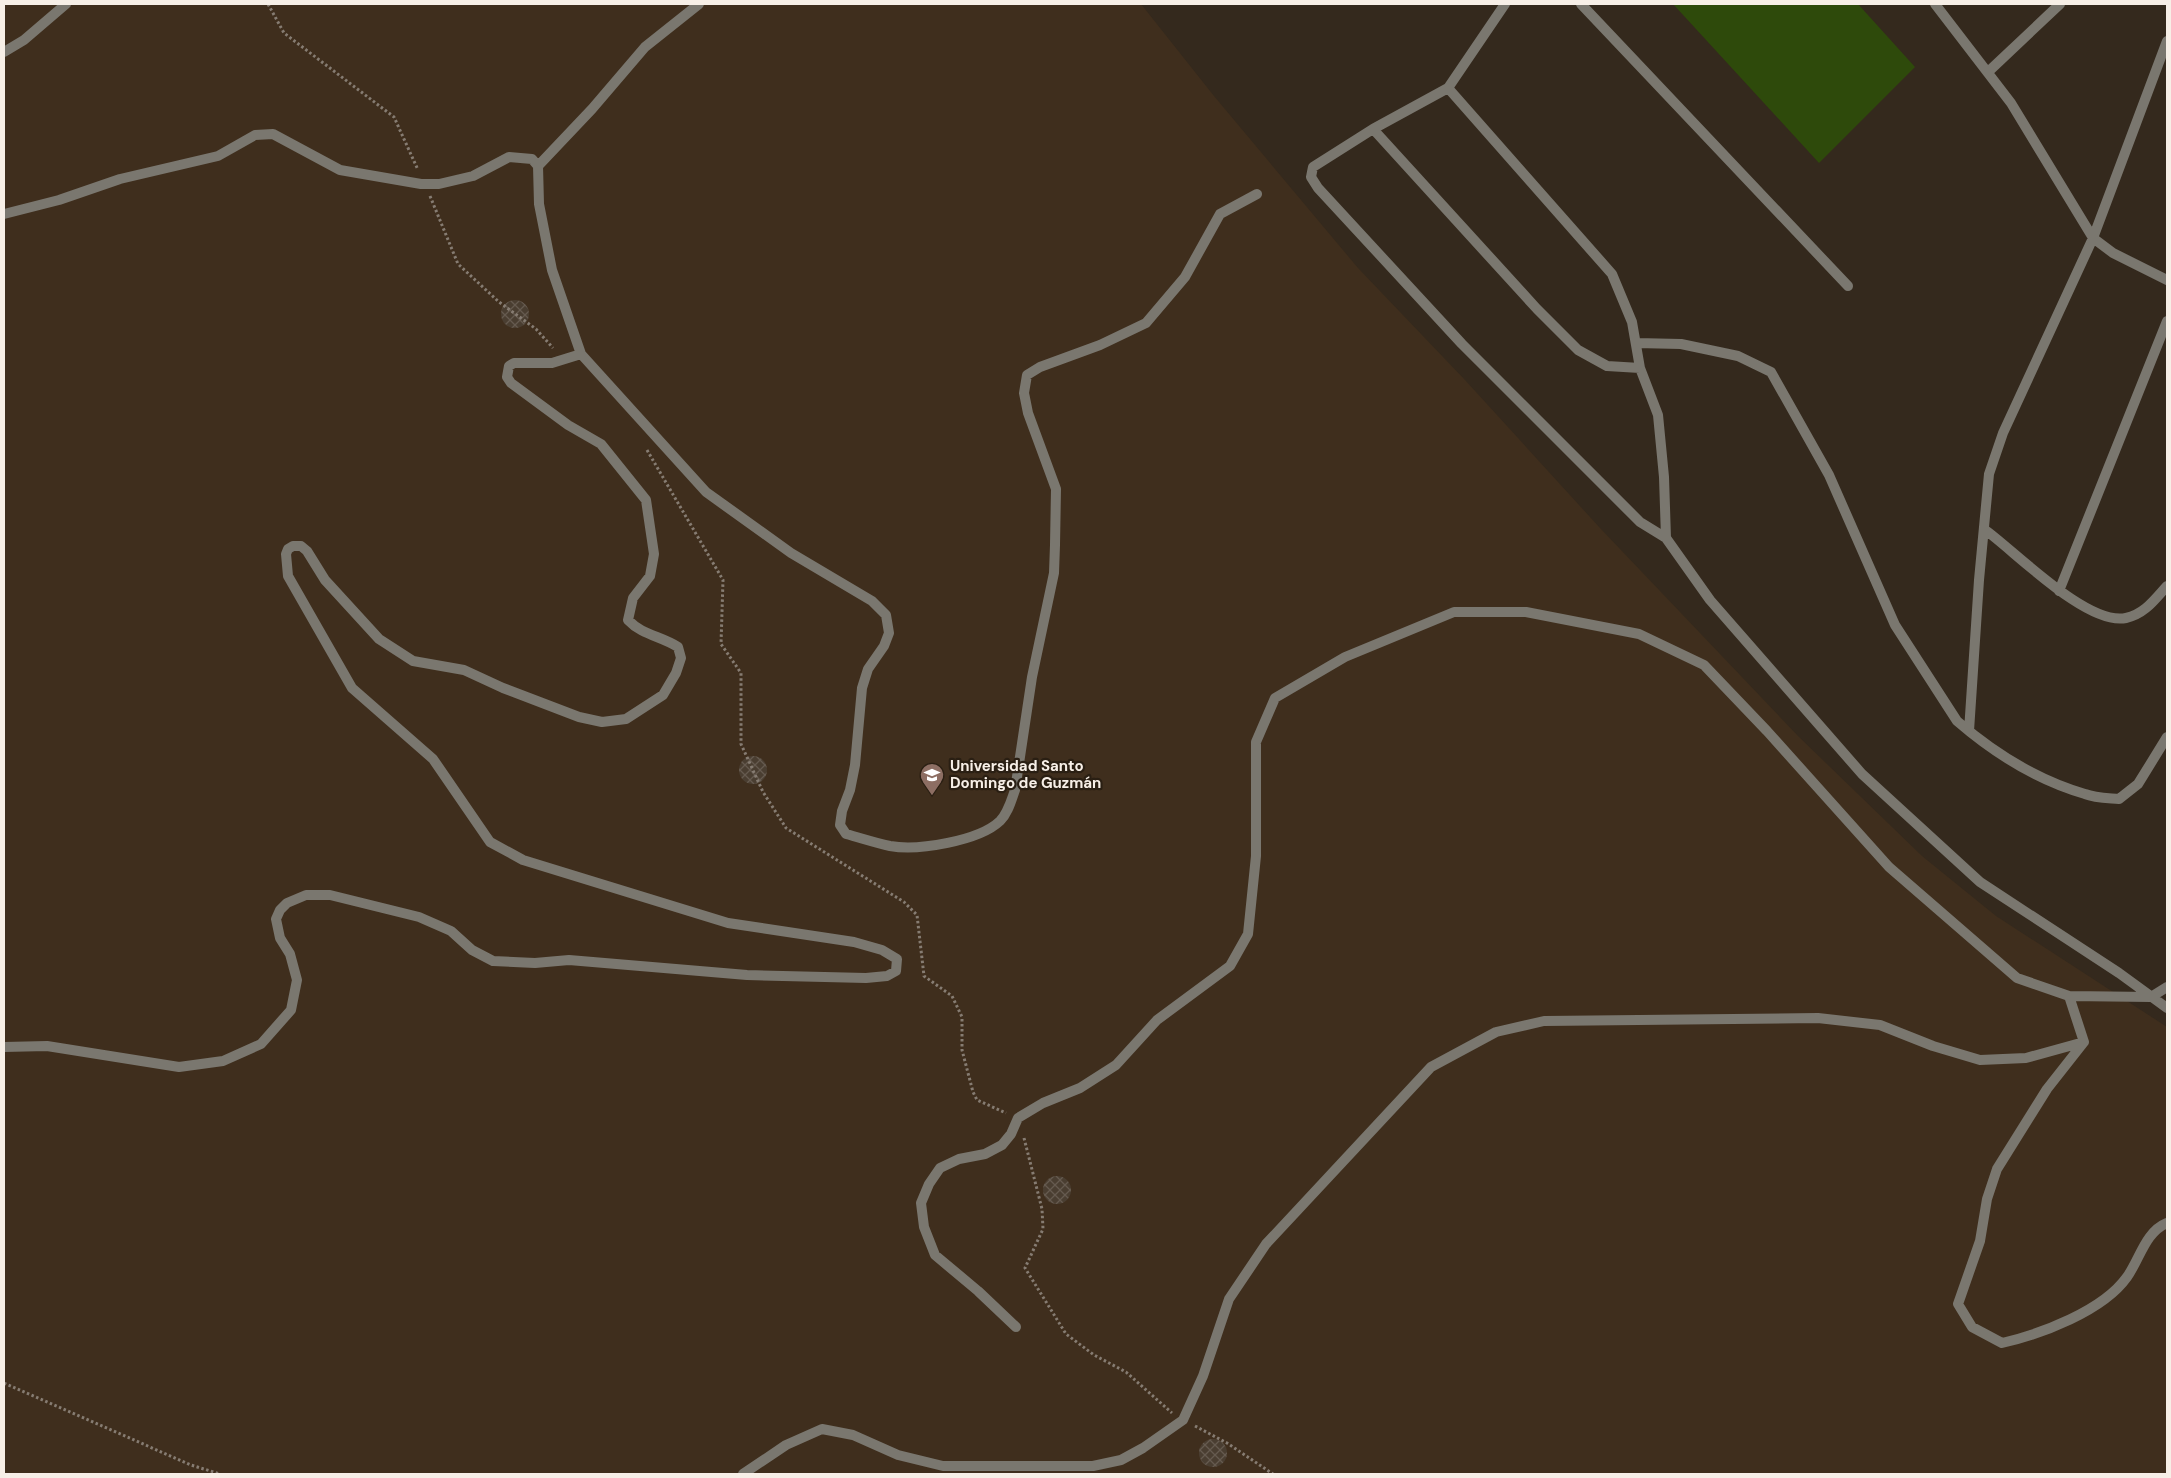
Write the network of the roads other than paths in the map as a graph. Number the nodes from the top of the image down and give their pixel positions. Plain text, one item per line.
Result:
1 (66, 4) edge
2 (699, 4) edge
3 (1505, 4) edge
4 (1580, 4) edge
5 (1935, 4) edge
6 (2053, 6) edge
7 (2167, 41) edge
8 (4, 52) edge
9 (1988, 72) junction
10 (1448, 88) junction
11 (1373, 129) junction
12 (538, 166) junction
13 (1257, 194) dead end
14 (4, 214) edge
15 (2093, 238) junction
16 (2167, 280) edge
17 (1848, 286) dead end
18 (2167, 321) edge
19 (1636, 343) junction
20 (581, 354) junction
21 (1640, 368) junction
22 (1984, 529) junction
23 (1666, 538) junction
24 (2167, 586) edge
25 (2059, 591) junction
26 (1969, 731) junction
27 (2167, 737) edge
28 (2167, 987) edge
29 (2069, 996) junction
30 (2151, 997) junction
31 (2167, 1008) edge
32 (2084, 1042) junction
33 (4, 1047) edge
34 (2167, 1223) edge
35 (1016, 1327) dead end
36 (743, 1474) edge

1 - 8 street
2 - 12 street
3 - 10 street
4 - 17 street
5 - 9 street
6 - 9 street
7 - 15 street
9 - 15 street
10 - 11 street
10 - 19 street
11 - 21 street
11 - 23 street
12 - 14 street
12 - 20 street
13 - 20 street
15 - 16 street
15 - 22 street
18 - 25 street
19 - 21 street
19 - 26 street
20 - 33 street
21 - 23 street
22 - 25 street
22 - 26 street
23 - 30 street
24 - 25 street
26 - 27 street
28 - 30 street
29 - 30 street
29 - 32 street
29 - 35 street
30 - 31 street
32 - 34 street
32 - 36 street

